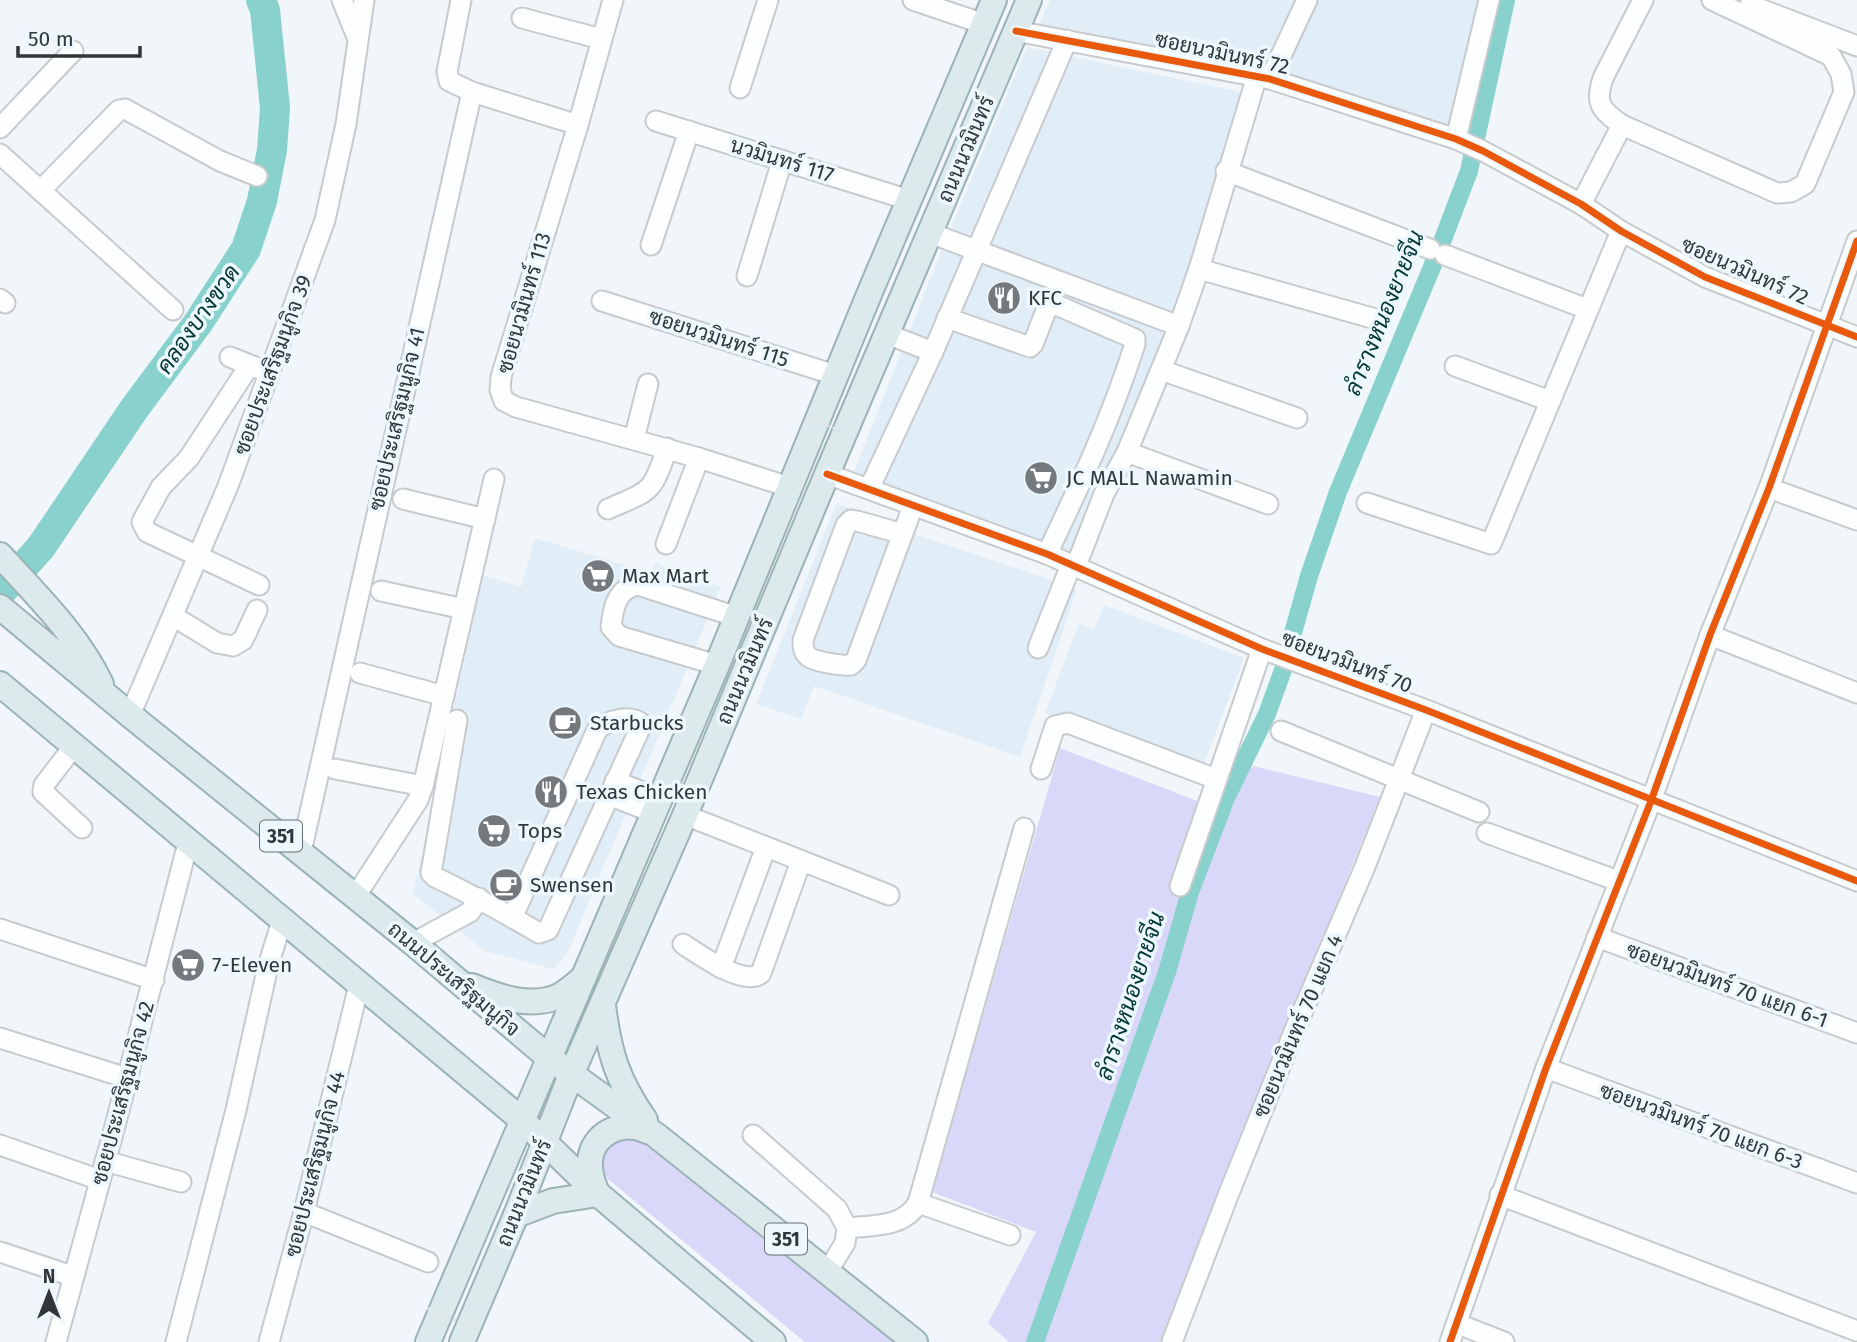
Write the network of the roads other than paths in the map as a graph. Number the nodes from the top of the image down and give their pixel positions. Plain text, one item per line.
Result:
1 (342, 0) edge
2 (364, 0) edge
3 (461, 0) edge
4 (612, 0) edge
5 (768, 0) edge
6 (913, 0) edge
7 (994, 0) edge
8 (1029, 0) edge
9 (1307, 0) edge
10 (1489, 0) edge
11 (1643, 0) edge
12 (1712, 0) edge
13 (1741, 1) edge
14 (522, 18) dead end
15 (984, 24) junction
16 (1016, 31) junction
17 (357, 37) junction
18 (601, 39) junction
19 (1067, 40) junction
20 (1857, 46) edge
21 (73, 51) dead end
22 (1263, 77) junction
23 (740, 88) dead end
24 (472, 92) junction
25 (656, 121) dead end
26 (578, 125) junction
27 (1622, 125) junction
28 (0, 128) edge
29 (689, 131) junction
30 (1469, 144) junction
31 (0, 154) edge
32 (782, 161) junction
33 (1226, 171) junction
34 (257, 176) dead end
35 (41, 189) junction
36 (909, 200) junction
37 (1581, 204) junction
38 (1620, 231) junction
39 (930, 233) junction
40 (1857, 241) edge
41 (651, 245) dead end
42 (977, 252) junction
43 (1199, 269) junction
44 (747, 276) dead end
45 (602, 301) dead end
46 (1587, 309) junction
47 (173, 310) dead end
48 (947, 318) junction
49 (1379, 320) dead end
50 (1179, 326) junction
51 (1827, 326) junction
52 (887, 334) junction
53 (1857, 337) edge
54 (933, 352) junction
55 (230, 357) dead end
56 (249, 366) junction
57 (1455, 366) dead end
58 (1161, 370) junction
59 (271, 372) junction
60 (835, 375) junction
61 (648, 384) dead end
62 (1550, 401) junction
63 (1297, 418) dead end
64 (634, 439) junction
65 (667, 449) junction
66 (1127, 452) junction
67 (699, 458) junction
68 (827, 474) junction
69 (494, 479) dead end
70 (789, 487) junction
71 (1769, 488) junction
72 (869, 489) junction
73 (402, 499) dead end
74 (1367, 503) dead end
75 (1268, 504) dead end
76 (913, 506) junction
77 (608, 509) dead end
78 (485, 519) junction
79 (1857, 520) edge
80 (903, 534) junction
81 (666, 544) dead end
82 (1047, 554) junction
83 (0, 555) edge
84 (198, 556) junction
85 (1073, 566) junction
86 (259, 585) dead end
87 (381, 591) dead end
88 (0, 607) edge
89 (464, 609) junction
90 (257, 610) dead end
91 (173, 616) junction
92 (737, 617) junction
93 (1710, 635) junction
94 (1038, 648) dead end
95 (1262, 649) junction
96 (717, 665) junction
97 (360, 673) dead end
98 (1, 687) edge
99 (1857, 693) edge
100 (106, 694) junction
101 (444, 696) junction
102 (1426, 710) junction
103 (130, 715) junction
104 (457, 720) dead end
105 (1281, 731) dead end
106 (74, 746) junction
107 (335, 769) dead end
108 (1041, 769) dead end
109 (1399, 778) junction
110 (1216, 779) junction
111 (423, 786) junction
112 (612, 788) junction
113 (1651, 801) junction
114 (657, 806) junction
115 (1479, 812) dead end
116 (685, 816) junction
117 (82, 828) dead end
118 (1024, 828) dead end
119 (1487, 833) dead end
120 (188, 843) junction
121 (766, 847) junction
122 (301, 852) junction
123 (801, 861) junction
124 (1618, 881) junction
125 (1857, 881) edge
126 (1180, 886) dead end
127 (889, 895) dead end
128 (355, 897) junction
129 (478, 898) junction
130 (512, 918) junction
131 (282, 921) junction
132 (0, 929) edge
133 (1597, 937) junction
134 (413, 943) junction
135 (682, 944) dead end
136 (722, 968) junction
137 (584, 977) junction
138 (456, 978) junction
139 (154, 980) junction
140 (359, 985) junction
141 (603, 1004) junction
142 (1857, 1033) edge
143 (0, 1038) edge
144 (548, 1057) junction
145 (1546, 1068) junction
146 (571, 1075) junction
147 (127, 1078) junction
148 (522, 1120) junction
149 (753, 1135) dead end
150 (657, 1136) junction
151 (545, 1142) junction
152 (0, 1145) edge
153 (103, 1170) junction
154 (181, 1182) dead end
155 (1857, 1183) edge
156 (598, 1194) junction
157 (1500, 1195) junction
158 (918, 1203) junction
159 (304, 1212) junction
160 (516, 1215) junction
161 (847, 1228) junction
162 (1010, 1235) dead end
163 (0, 1252) edge
164 (428, 1262) dead end
165 (827, 1272) junction
166 (72, 1276) junction
167 (1857, 1332) edge
168 (1454, 1333) edge
169 (470, 1336) edge
170 (56, 1342) edge
171 (176, 1342) edge
172 (269, 1342) edge
173 (428, 1342) edge
174 (773, 1342) edge
175 (915, 1342) edge
176 (1172, 1342) edge
177 (1504, 1342) edge

1 - 17 street
2 - 17 street, ซอยประเสริฐมนูกิจ 39
3 - 24 street
4 - 18 street, ซอยนวมินทร์ 113
5 - 23 street
6 - 15 street
7 - 15 main road, ถนนนวมินทร์
8 - 16 main road, ถนนนวมินทร์
9 - 22 street
10 - 30 street
11 - 27 street
12 - 27 street
13 - 20 street
14 - 18 street
15 - 36 main road, ถนนนวมินทร์
16 - 19 street, ซอยนวมินทร์ 72
16 - 39 main road, ถนนนวมินทร์
17 - 59 street, ซอยประเสริฐมนูกิจ 39
18 - 26 street, ซอยนวมินทร์ 113
19 - 22 street, ซอยนวมินทร์ 72
19 - 42 street
21 - 28 street
22 - 30 street, ซอยนวมินทร์ 72
22 - 33 street
24 - 26 street
24 - 122 street, ซอยประเสริฐมนูกิจ 41
25 - 29 street, นวมินทร์ 117
26 - 64 street, ซอยนวมินทร์ 113
27 - 37 street
29 - 32 street, นวมินทร์ 117
29 - 41 street
30 - 37 street, ซอยนวมินทร์ 72
31 - 35 street
32 - 36 street, นวมินทร์ 117
32 - 44 street
33 - 43 street
33 - 46 street
34 - 35 street
35 - 47 street
36 - 60 main road, ถนนนวมินทร์
37 - 38 street, ซอยนวมินทร์ 72
38 - 46 street
38 - 51 street, ซอยนวมินทร์ 72
39 - 42 street
39 - 52 main road, ถนนนวมินทร์
40 - 51 street
42 - 48 street
42 - 50 street
43 - 49 street
43 - 50 street
45 - 60 street, ซอยนวมินทร์ 115
46 - 62 street
48 - 54 street
48 - 82 street
50 - 58 street
51 - 53 street, ซอยนวมินทร์ 72
51 - 71 street
52 - 54 street
52 - 68 main road, ถนนนวมินทร์
54 - 72 street
55 - 56 street
56 - 59 street
56 - 84 street
57 - 62 street
58 - 63 street
58 - 66 street
59 - 84 street, ซอยประเสริฐมนูกิจ 39
60 - 70 main road, ถนนนวมินทร์
61 - 64 street
62 - 74 street
64 - 65 street, ซอยนวมินทร์ 113
65 - 67 street, ซอยนวมินทร์ 113
65 - 77 street
66 - 75 street
66 - 85 street
67 - 70 street, ซอยนวมินทร์ 113
67 - 81 street
68 - 72 street, ซอยนวมินทร์ 70
68 - 116 main road, ถนนนวมินทร์
69 - 78 street
70 - 92 main road, ถนนนวมินทร์
71 - 79 street
71 - 93 street
72 - 76 street, ซอยนวมินทร์ 70
73 - 78 street
76 - 80 street
76 - 82 street, ซอยนวมินทร์ 70
78 - 89 street
80 - 80 street
82 - 85 street, ซอยนวมินทร์ 70
83 - 100 main road
84 - 86 street
84 - 91 street, ซอยประเสริฐมนูกิจ 39
85 - 94 street
85 - 95 street, ซอยนวมินทร์ 70
87 - 89 street
88 - 100 main road, ถนนประเสริฐมนูกิจ / 351
89 - 101 street
90 - 91 street
91 - 103 street, ซอยประเสริฐมนูกิจ 39
92 - 96 main road, ถนนนวมินทร์
92 - 96 street
93 - 99 street
93 - 113 street
95 - 102 street, ซอยนวมินทร์ 70
95 - 110 street
96 - 114 main road, ถนนนวมินทร์
97 - 101 street
98 - 106 main road
100 - 103 main road, ถนนประเสริฐมนูกิจ / 351
101 - 111 street
102 - 109 street, ซอยนวมินทร์ 70 แยก 4
102 - 113 street, ซอยนวมินทร์ 70
103 - 122 main road, ถนนประเสริฐมนูกิจ / 351
104 - 129 street
105 - 109 street
106 - 117 street
106 - 120 main road
107 - 111 street
108 - 110 street
109 - 115 street
109 - 176 street, ซอยนวมินทร์ 70 แยก 4
110 - 126 street
111 - 128 street
112 - 114 street
112 - 130 street
112 - 130 street
113 - 124 street
113 - 125 street, ซอยนวมินทร์ 70
114 - 137 main road, ถนนนวมินทร์
116 - 121 street
116 - 141 main road, ถนนนวมินทร์
118 - 158 street
119 - 124 street
120 - 131 main road
120 - 139 street, ซอยประเสริฐมนูกิจ 42
121 - 123 street
121 - 136 street
122 - 128 main road, ถนนประเสริฐมนูกิจ / 351
123 - 127 street
123 - 136 street
124 - 133 street
128 - 134 main road, ถนนประเสริฐมนูกิจ / 351
129 - 130 street
129 - 134 street
131 - 140 main road
131 - 171 street
132 - 139 street
133 - 142 street, ซอยนวมินทร์ 70 แยก 6-1
133 - 145 street
134 - 138 main road, ถนนประเสริฐมนูกิจ / 351
135 - 136 street
137 - 138 main road
137 - 144 main road, ถนนนวมินทร์
138 - 144 main road, ถนนประเสริฐมนูกิจ / 351
139 - 147 street, ซอยประเสริฐมนูกิจ 42
140 - 148 main road
140 - 159 street, ซอยประเสริฐมนูกิจ 44
141 - 146 main road, ถนนนวมินทร์
141 - 150 main road
143 - 147 street
144 - 146 main road, ถนนประเสริฐมนูกิจ / 351
144 - 148 main road, ถนนนวมินทร์
145 - 155 street, ซอยนวมินทร์ 70 แยก 6-3
145 - 157 street
146 - 150 main road, ถนนประเสริฐมนูกิจ / 351
146 - 151 main road, ถนนนวมินทร์
147 - 153 street, ซอยประเสริฐมนูกิจ 42
148 - 151 main road
148 - 173 main road, ถนนนวมินทร์
149 - 161 street
150 - 156 main road
150 - 165 main road, ถนนประเสริฐมนูกิจ / 351
151 - 156 main road
151 - 160 main road, ถนนนวมินทร์
152 - 153 street
153 - 154 street
153 - 166 street, ซอยประเสริฐมนูกิจ 42
156 - 160 main road
156 - 174 main road
157 - 167 street
157 - 168 street
158 - 161 street
158 - 162 street
159 - 164 street
159 - 172 street, ซอยประเสริฐมนูกิจ 44
160 - 169 main road, ถนนนวมินทร์
161 - 165 street
163 - 166 street
165 - 175 main road, ถนนประเสริฐมนูกิจ / 351
166 - 170 street, ซอยประเสริฐมนูกิจ 42
168 - 177 street

